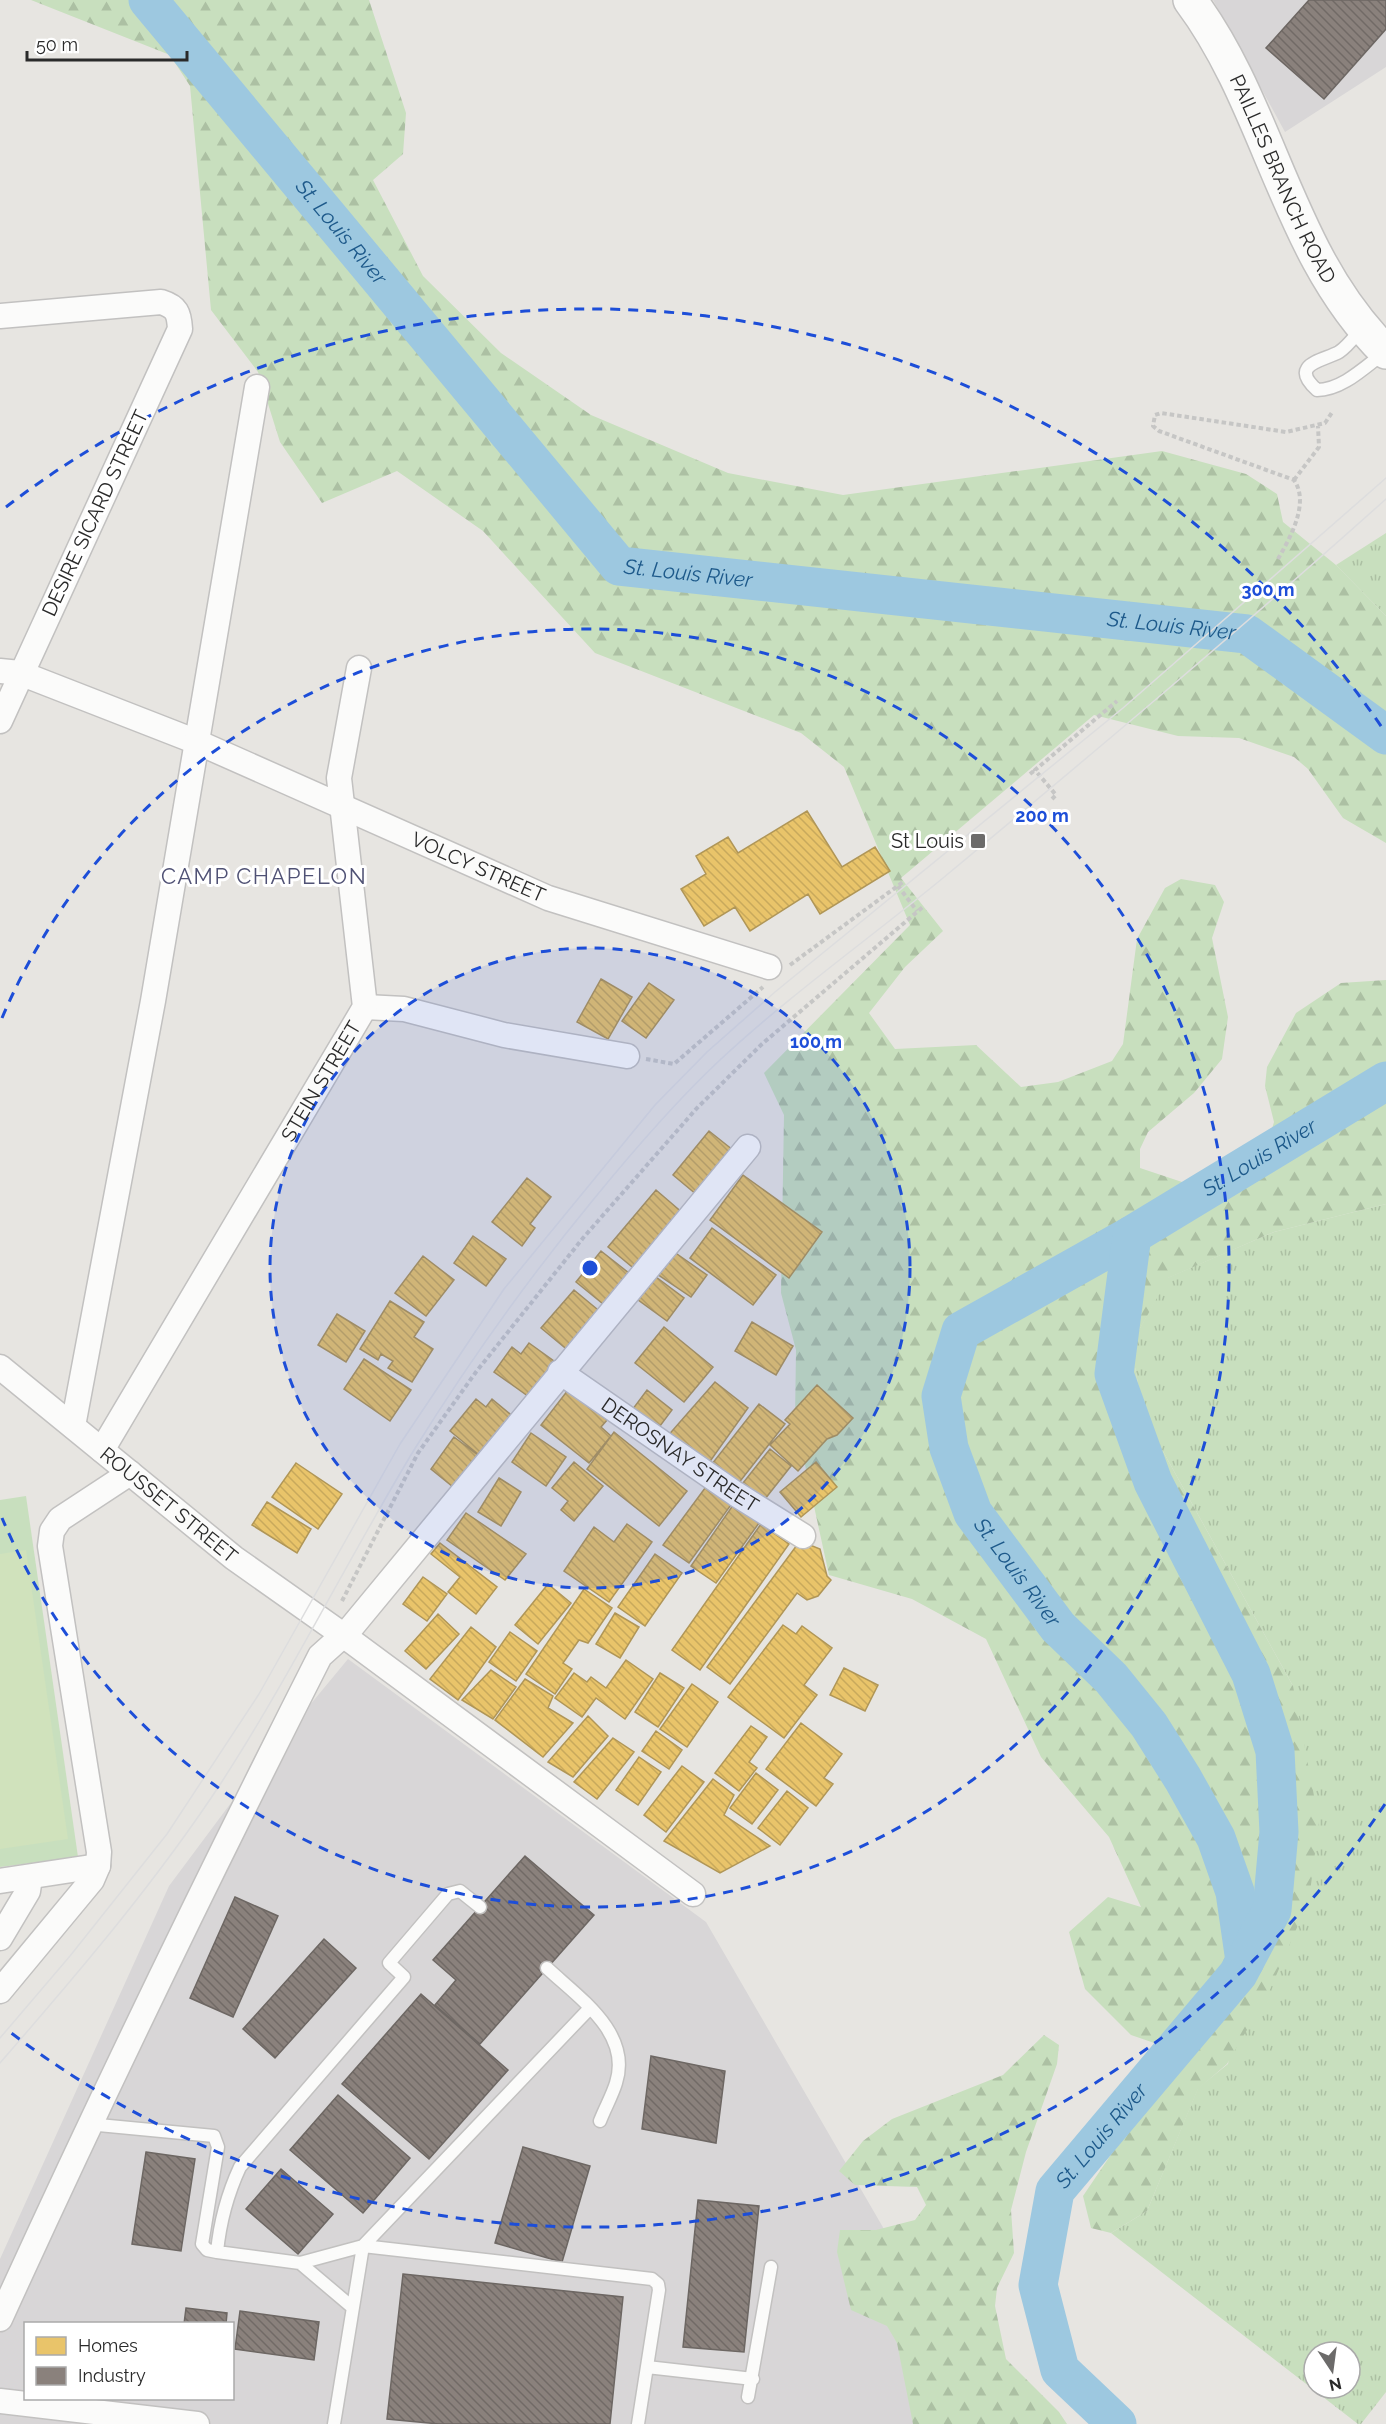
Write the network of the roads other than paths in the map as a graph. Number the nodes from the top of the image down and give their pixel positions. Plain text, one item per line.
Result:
1 (1190, 0) edge
2 (0, 316) edge
3 (1362, 328) junction
4 (1386, 352) edge
5 (257, 387) dead end
6 (359, 668) dead end
7 (10, 672) edge
8 (0, 721) edge
9 (196, 742) junction
10 (340, 805) junction
11 (775, 969) road end
12 (365, 1007) junction
13 (627, 1056) road end
14 (748, 1147) dead end
15 (0, 1367) edge
16 (560, 1371) junction
17 (73, 1426) junction
18 (102, 1450) junction
19 (130, 1473) junction
20 (803, 1536) dead end
21 (343, 1635) junction
22 (98, 1866) junction
23 (30, 1877) junction
24 (0, 1881) edge
25 (693, 1894) dead end
26 (480, 1907) dead end
27 (0, 1938) edge
28 (0, 1954) edge
29 (21, 1968) junction
30 (547, 1968) dead end
31 (0, 1991) edge
32 (590, 2008) junction
33 (600, 2121) dead end
34 (88, 2124) junction
35 (363, 2246) junction
36 (218, 2252) junction
37 (300, 2264) junction
38 (771, 2267) dead end
39 (352, 2307) junction
40 (0, 2319) edge
41 (646, 2367) junction
42 (753, 2379) junction
43 (748, 2397) dead end
44 (5, 2409) edge
45 (197, 2424) edge
46 (334, 2424) edge
47 (638, 2424) edge

1 - 3 main road, PAILLES BRANCH ROAD
2 - 7 street, DESIRE SICARD STREET
3 - 4 main road, PAILLES BRANCH ROAD
3 - 4 lane
5 - 9 street
6 - 10 street, STEIN STREET
7 - 8 street, DESIRE SICARD STREET
7 - 9 street, VOLCY STREET
9 - 10 street, VOLCY STREET
9 - 17 street
10 - 11 street, VOLCY STREET
10 - 12 street, STEIN STREET
12 - 13 street
12 - 18 street, STEIN STREET
14 - 16 street
15 - 17 street, ROUSSET STREET
16 - 20 street, DEROSNAY STREET
16 - 21 street
17 - 18 street, ROUSSET STREET
18 - 19 street, ROUSSET STREET
19 - 21 street, ROUSSET STREET
19 - 22 street
21 - 25 street, ROUSSET STREET
21 - 34 street
22 - 23 street
22 - 29 street
23 - 24 street
23 - 27 street
26 - 36 lane
28 - 29 street
29 - 31 street
30 - 32 lane
32 - 33 lane
32 - 35 lane
34 - 36 lane
34 - 40 street
35 - 37 lane
35 - 39 lane
35 - 41 lane
36 - 37 lane
37 - 39 lane
38 - 42 lane
39 - 46 lane
41 - 42 lane
41 - 47 lane
42 - 43 lane
44 - 45 street

